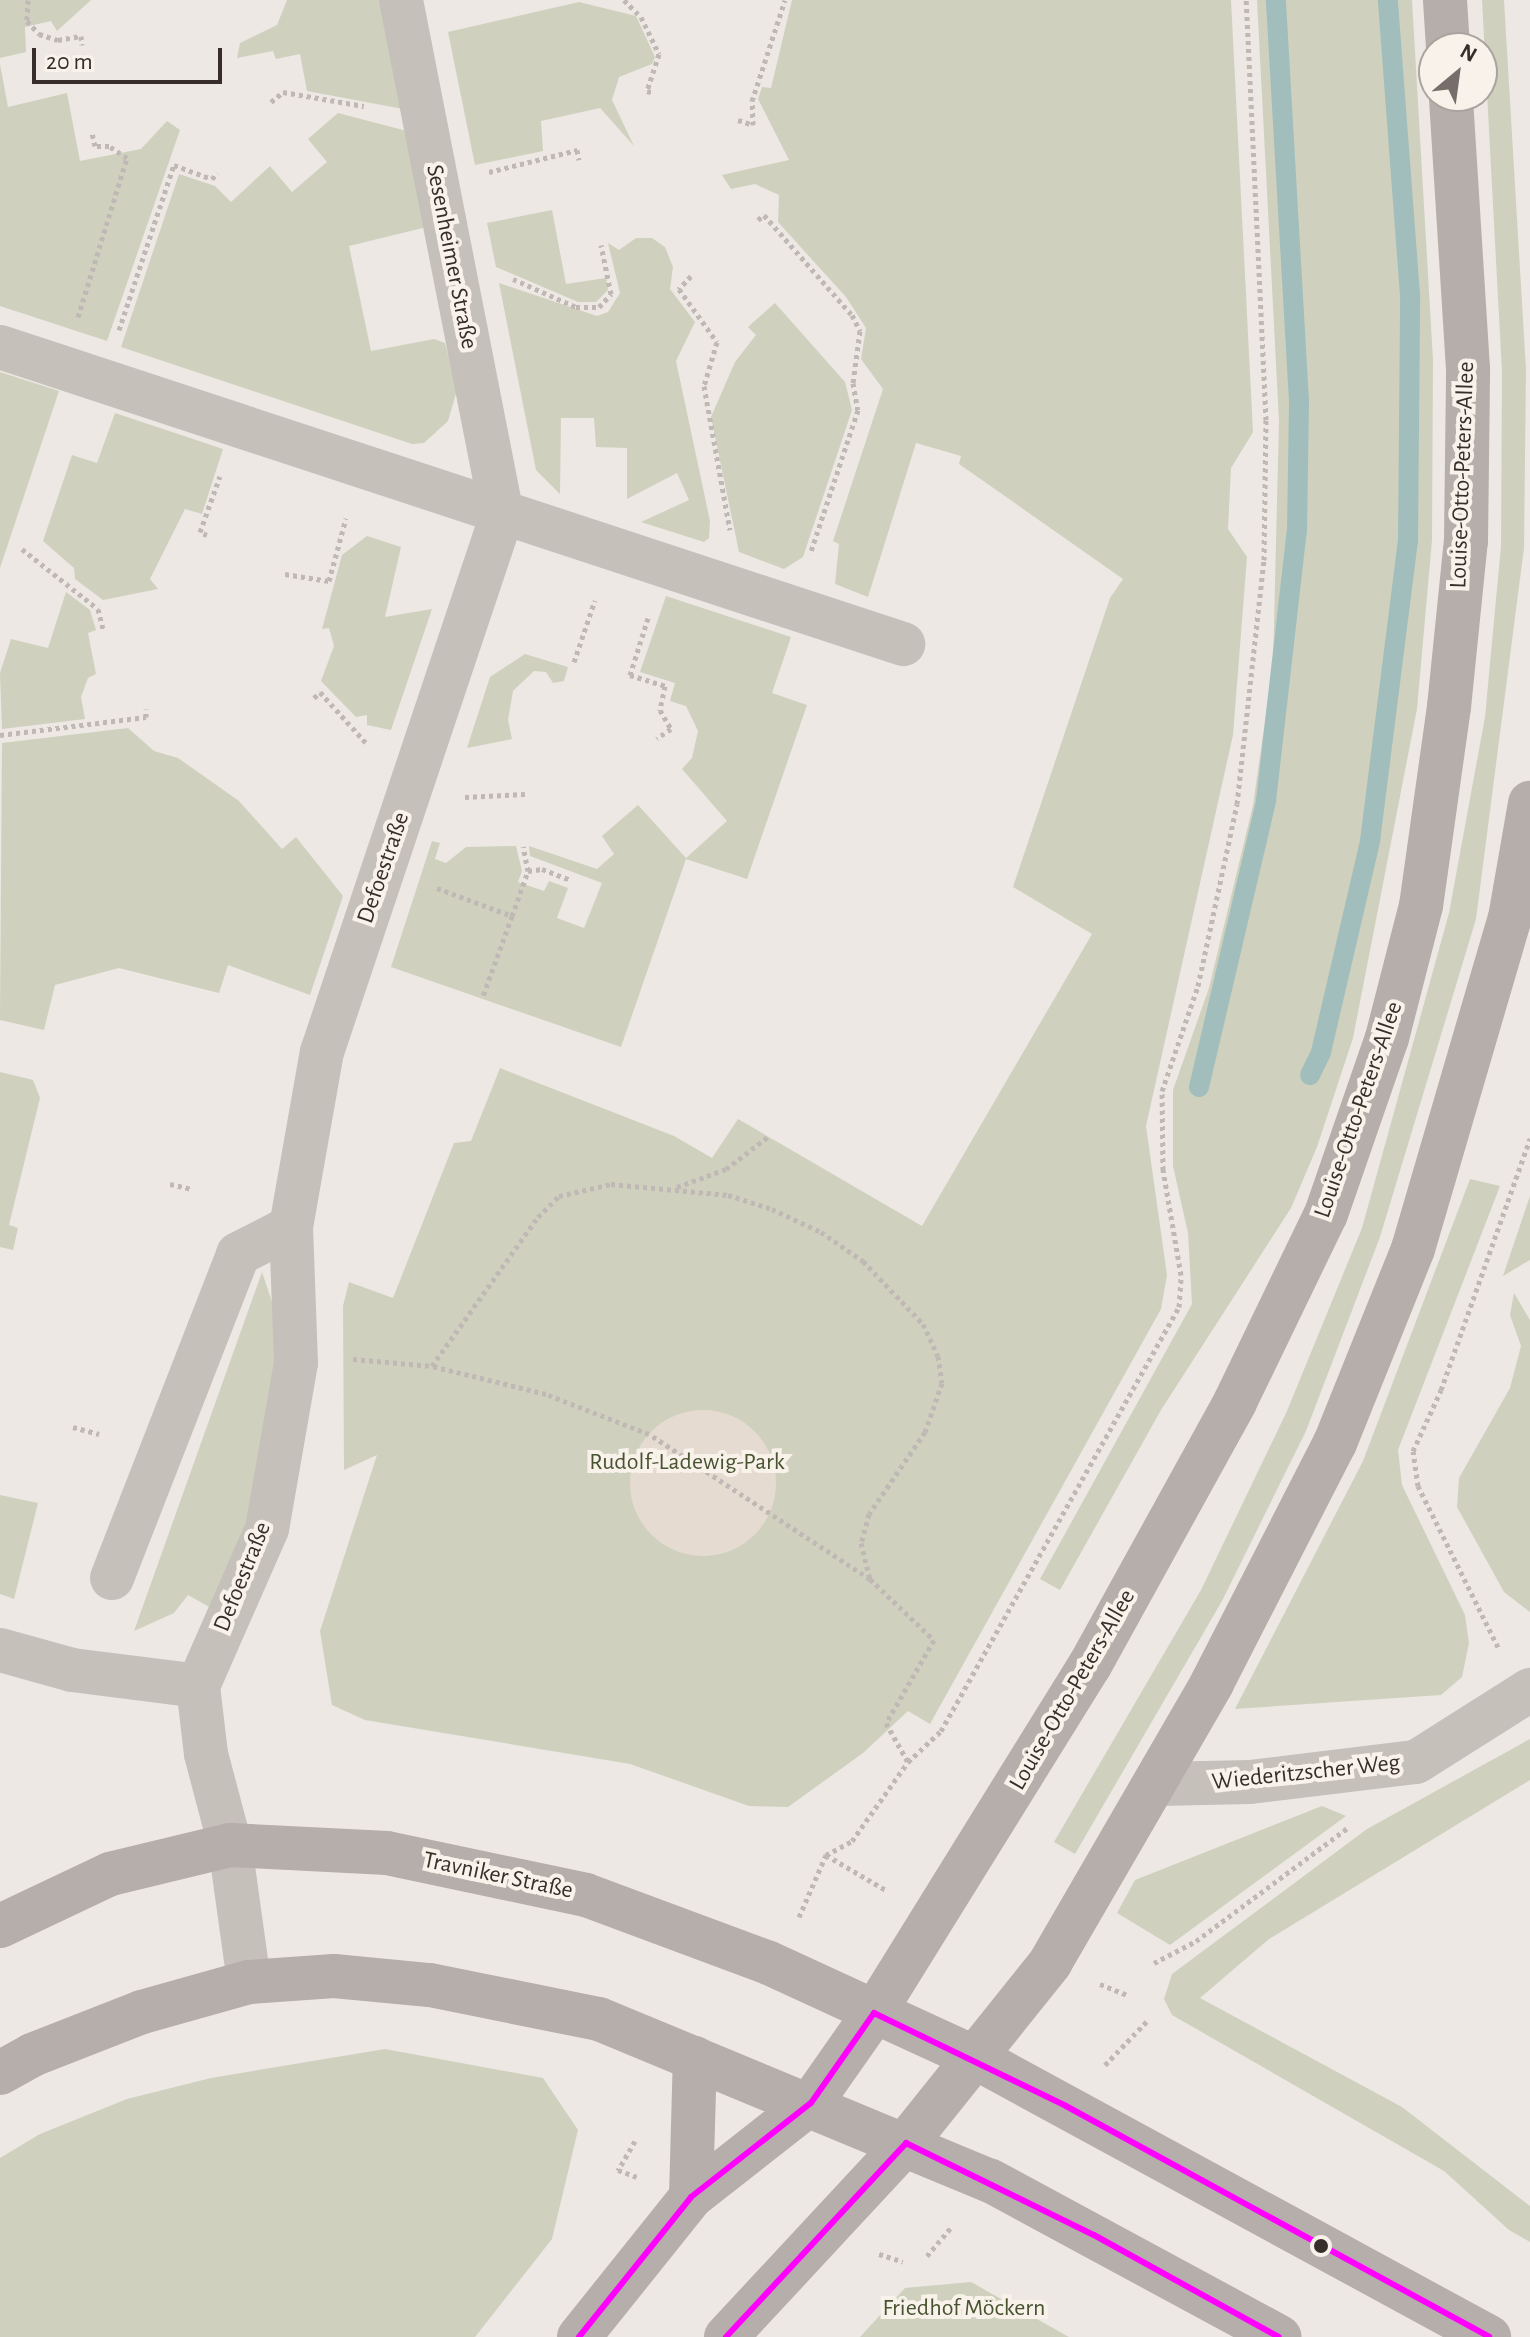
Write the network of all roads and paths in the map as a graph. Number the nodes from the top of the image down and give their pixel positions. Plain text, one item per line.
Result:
1 (28, 0) edge
2 (401, 0) edge
3 (624, 0) edge
4 (785, 0) edge
5 (1246, 0) edge
6 (1445, 0) edge
7 (1447, 32) edge
8 (82, 45) dead end
9 (654, 93) dead end
10 (271, 102) dead end
11 (1452, 112) edge
12 (423, 114) junction
13 (738, 120) dead end
14 (92, 133) dead end
15 (579, 160) dead end
16 (217, 173) dead end
17 (476, 175) dead end
18 (758, 220) dead end
19 (601, 245) dead end
20 (504, 275) dead end
21 (691, 276) dead end
22 (73, 330) dead end
23 (114, 344) dead end
24 (0, 347) edge
25 (237, 426) junction
26 (363, 468) junction
27 (502, 515) junction
28 (207, 535) dead end
29 (733, 545) dead end
30 (22, 549) dead end
31 (808, 561) dead end
32 (665, 564) junction
33 (285, 574) dead end
34 (103, 629) dead end
35 (903, 644) dead end
36 (314, 698) dead end
37 (146, 709) dead end
38 (0, 735) edge
39 (657, 738) dead end
40 (413, 782) junction
41 (525, 794) dead end
42 (458, 800) dead end
43 (1530, 803) edge
44 (523, 846) dead end
45 (528, 871) junction
46 (571, 880) dead end
47 (434, 884) dead end
48 (512, 916) junction
49 (483, 996) dead end
50 (769, 1136) dead end
51 (1530, 1138) edge
52 (170, 1184) dead end
53 (674, 1188) junction
54 (192, 1189) dead end
55 (291, 1227) junction
56 (296, 1363) junction
57 (432, 1366) junction
58 (73, 1427) dead end
59 (99, 1434) dead end
60 (112, 1578) dead end
61 (870, 1579) junction
62 (0, 1650) edge
63 (198, 1686) junction
64 (1526, 1692) edge
65 (908, 1762) junction
66 (1158, 1784) junction
67 (1354, 1823) dead end
68 (230, 1845) junction
69 (826, 1855) dead end
70 (0, 1926) edge
71 (1154, 1963) dead end
72 (249, 1982) junction
73 (874, 2013) junction
74 (695, 2058) junction
75 (978, 2059) junction
76 (0, 2073) edge
77 (811, 2103) junction
78 (906, 2143) junction
79 (691, 2197) junction
80 (579, 2337) edge
81 (726, 2337) edge
82 (1279, 2337) edge
83 (1489, 2337) edge

1 - 8 path
2 - 12 street, Sesenheimer Straße
3 - 9 path
4 - 13 path
5 - 65 path
6 - 7 main road
10 - 12 path
11 - 73 main road, Louise-Otto-Peters-Allee
12 - 27 street, Sesenheimer Straße
14 - 22 path
15 - 17 path
16 - 23 path
18 - 31 path
19 - 20 path
21 - 29 path
24 - 25 street
25 - 26 street
25 - 28 path
26 - 27 street
26 - 33 path
27 - 32 street
27 - 40 street, Defoestraße
30 - 34 path
32 - 35 street
32 - 39 path
36 - 40 path
37 - 38 path
40 - 55 street, Defoestraße
41 - 42 path
43 - 66 main road
44 - 45 path
45 - 46 path
45 - 48 path
47 - 48 path
48 - 49 path
50 - 53 path
51 - 64 path
52 - 54 path
53 - 57 path
53 - 61 path
55 - 56 street, Defoestraße
55 - 60 street
56 - 57 path
56 - 63 street, Defoestraße
57 - 61 path
58 - 59 path
61 - 65 path
62 - 63 street
63 - 68 street
64 - 66 street, Wiederitzscher Weg
65 - 69 path
66 - 75 main road
67 - 71 path
68 - 70 main road, Travniker Straße
68 - 72 street
68 - 73 main road, Travniker Straße
72 - 74 main road
72 - 76 main road
73 - 75 main road, Travniker Straße
73 - 77 main road, Louise-Otto-Peters-Allee
74 - 77 main road
74 - 79 main road
75 - 78 main road
75 - 83 main road, Travniker Straße
77 - 78 main road
77 - 79 main road, Louise-Otto-Peters-Allee
78 - 81 main road
78 - 82 main road
79 - 80 main road, Louise-Otto-Peters-Allee

